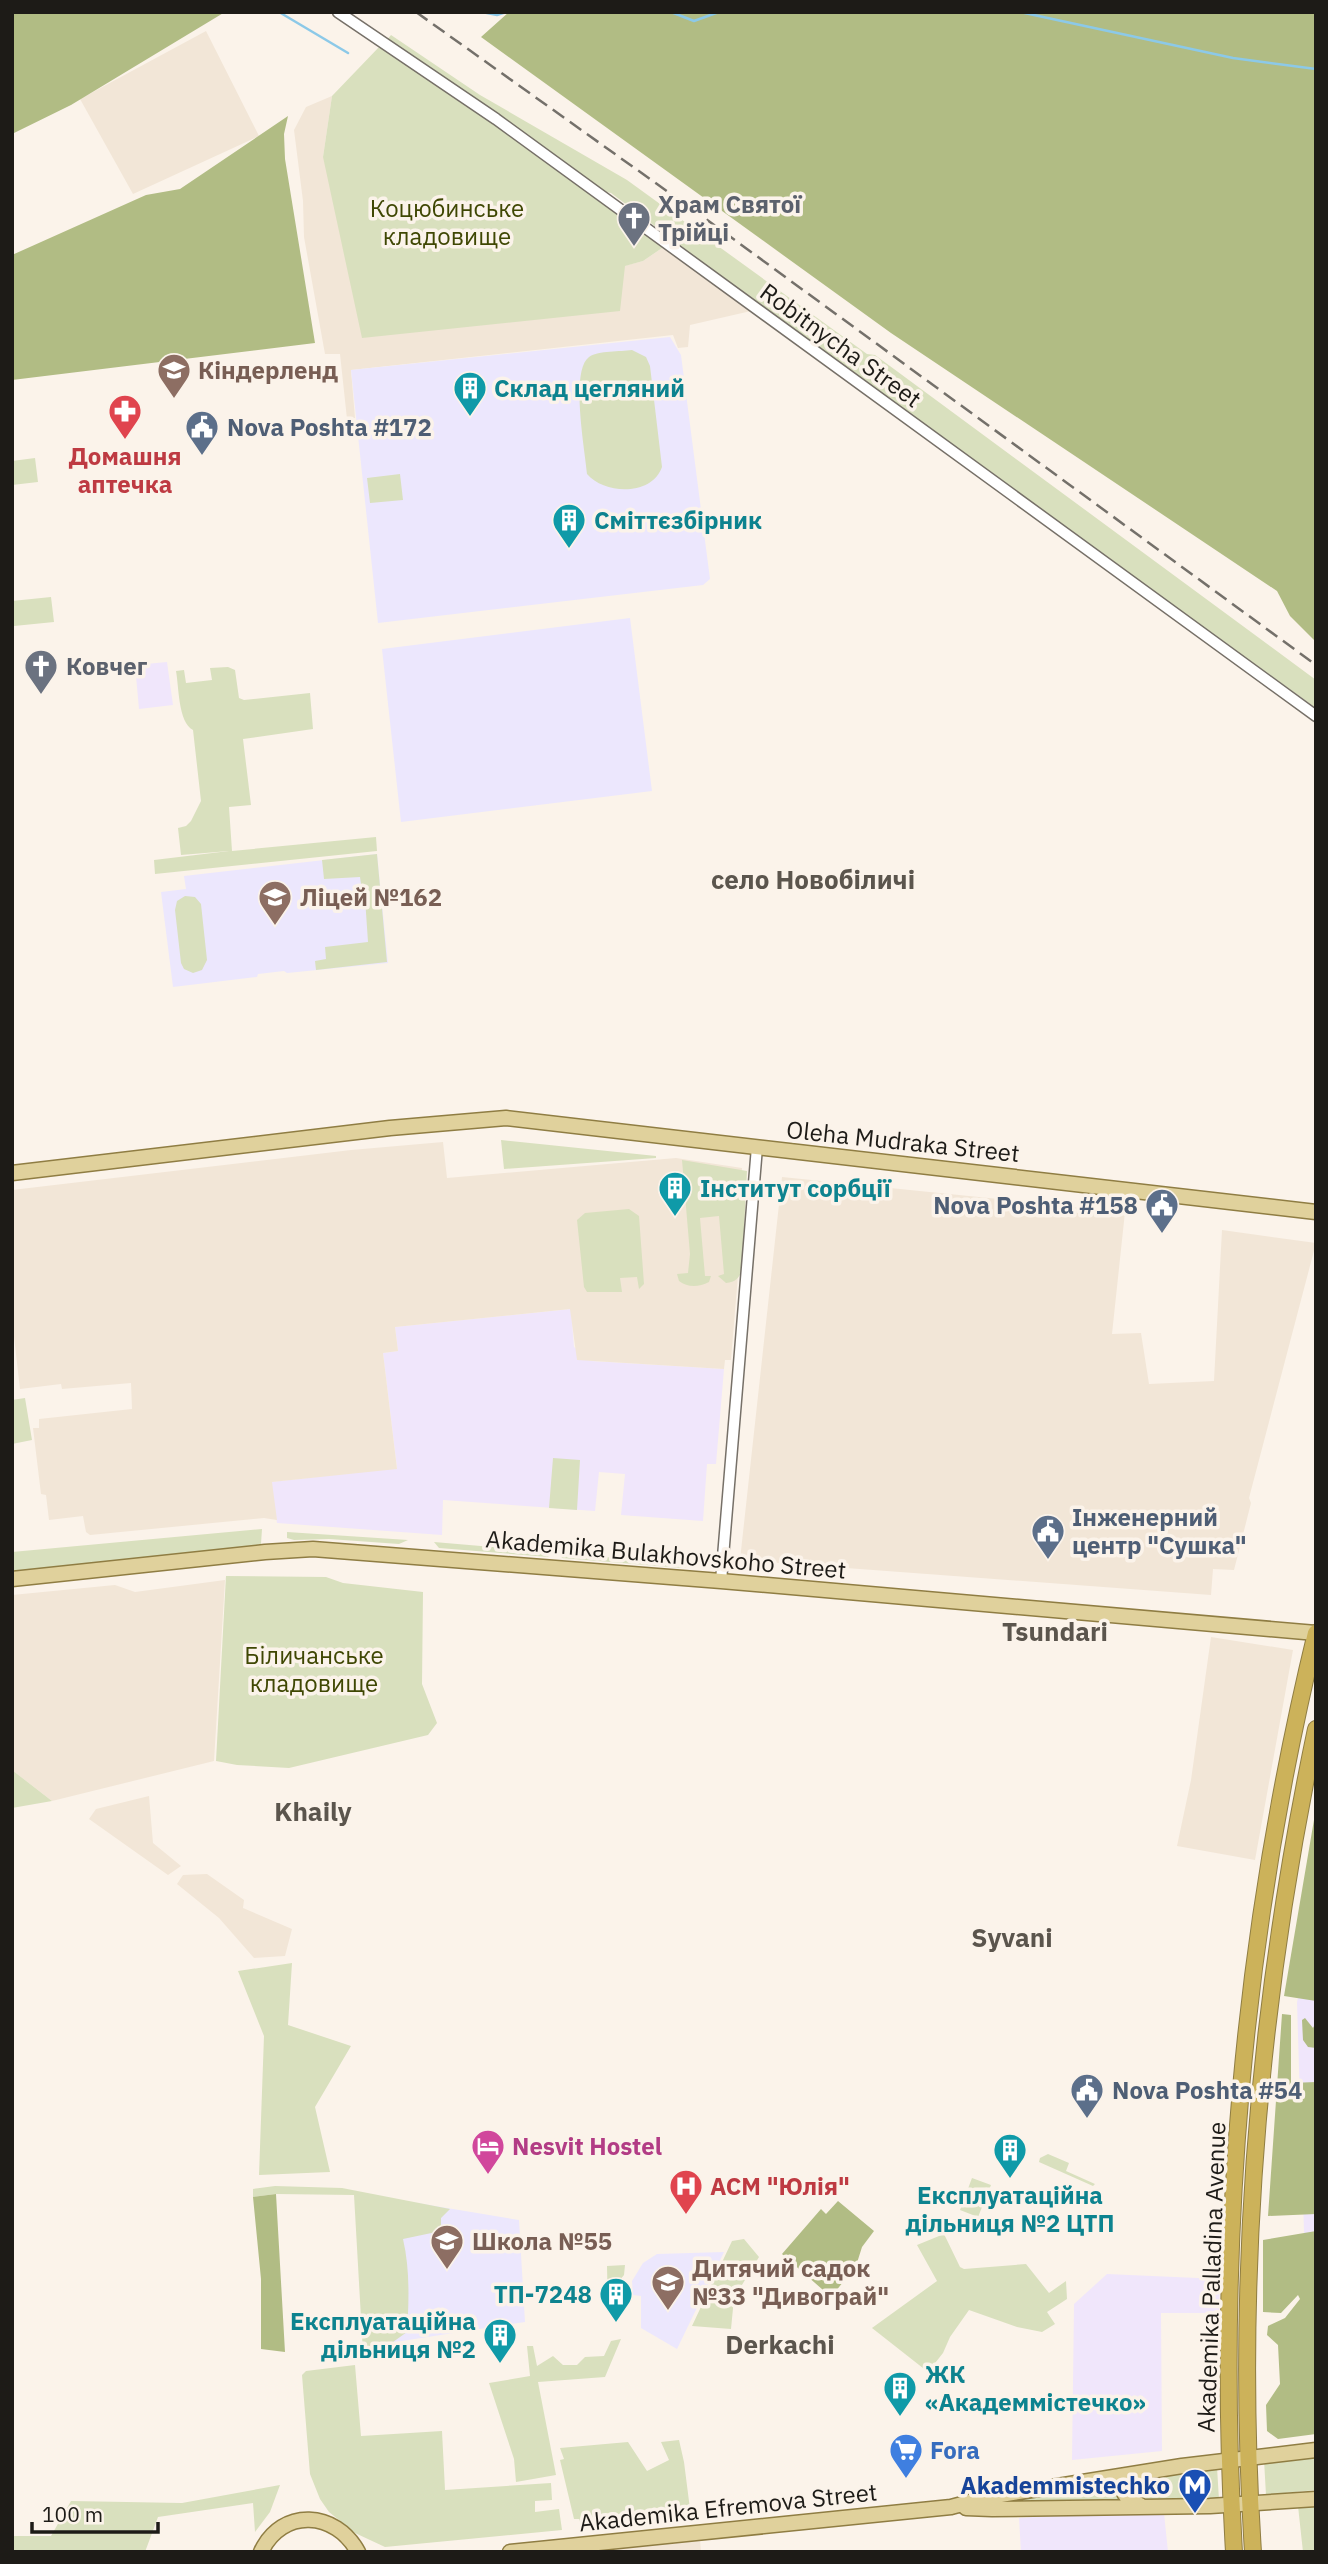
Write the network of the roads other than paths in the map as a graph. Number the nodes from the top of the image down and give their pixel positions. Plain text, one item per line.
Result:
1 (338, 12) edge
2 (1316, 716) edge
3 (757, 1147) junction
4 (12, 1173) edge
5 (1316, 1212) edge
6 (12, 1579) edge
7 (721, 1581) junction
8 (1316, 1633) edge
9 (1316, 1730) edge
10 (1316, 2450) edge
11 (1250, 2457) junction
12 (1230, 2459) junction
13 (1149, 2472) junction
14 (1316, 2499) edge
15 (1251, 2503) junction
16 (1231, 2504) junction
17 (1142, 2506) junction
18 (950, 2507) junction
19 (354, 2546) edge
20 (263, 2547) edge
21 (251, 2552) edge
22 (370, 2552) edge
23 (510, 2552) edge
24 (1234, 2552) edge
25 (1254, 2552) edge

1 - 2 street, Robitnycha Street
3 - 4 main road, Oleha Mudraka Street
3 - 5 main road, Oleha Mudraka Street
3 - 7 street
6 - 7 main road, Akademika Bulakhovskoho Street
7 - 8 main road, Akademika Bulakhovskoho Street
8 - 12 highway, Akademika Palladina Avenue
9 - 11 highway, Akademika Palladina Avenue
10 - 11 main road, Akademika Efremova Street
11 - 12 main road, Akademika Efremova Street
11 - 15 highway, Akademika Palladina Avenue
12 - 13 main road, Akademika Efremova Street
12 - 16 highway, Akademika Palladina Avenue
13 - 17 main road
13 - 18 main road, Akademika Efremova Street
14 - 15 main road, Akademika Efremova Street
15 - 16 main road, Akademika Efremova Street
15 - 25 highway, Akademika Palladina Avenue
16 - 17 main road, Akademika Efremova Street
16 - 24 highway, Akademika Palladina Avenue
17 - 18 main road, Akademika Efremova Street
18 - 23 main road, Akademika Efremova Street
19 - 20 main road
19 - 22 main road
20 - 21 street

